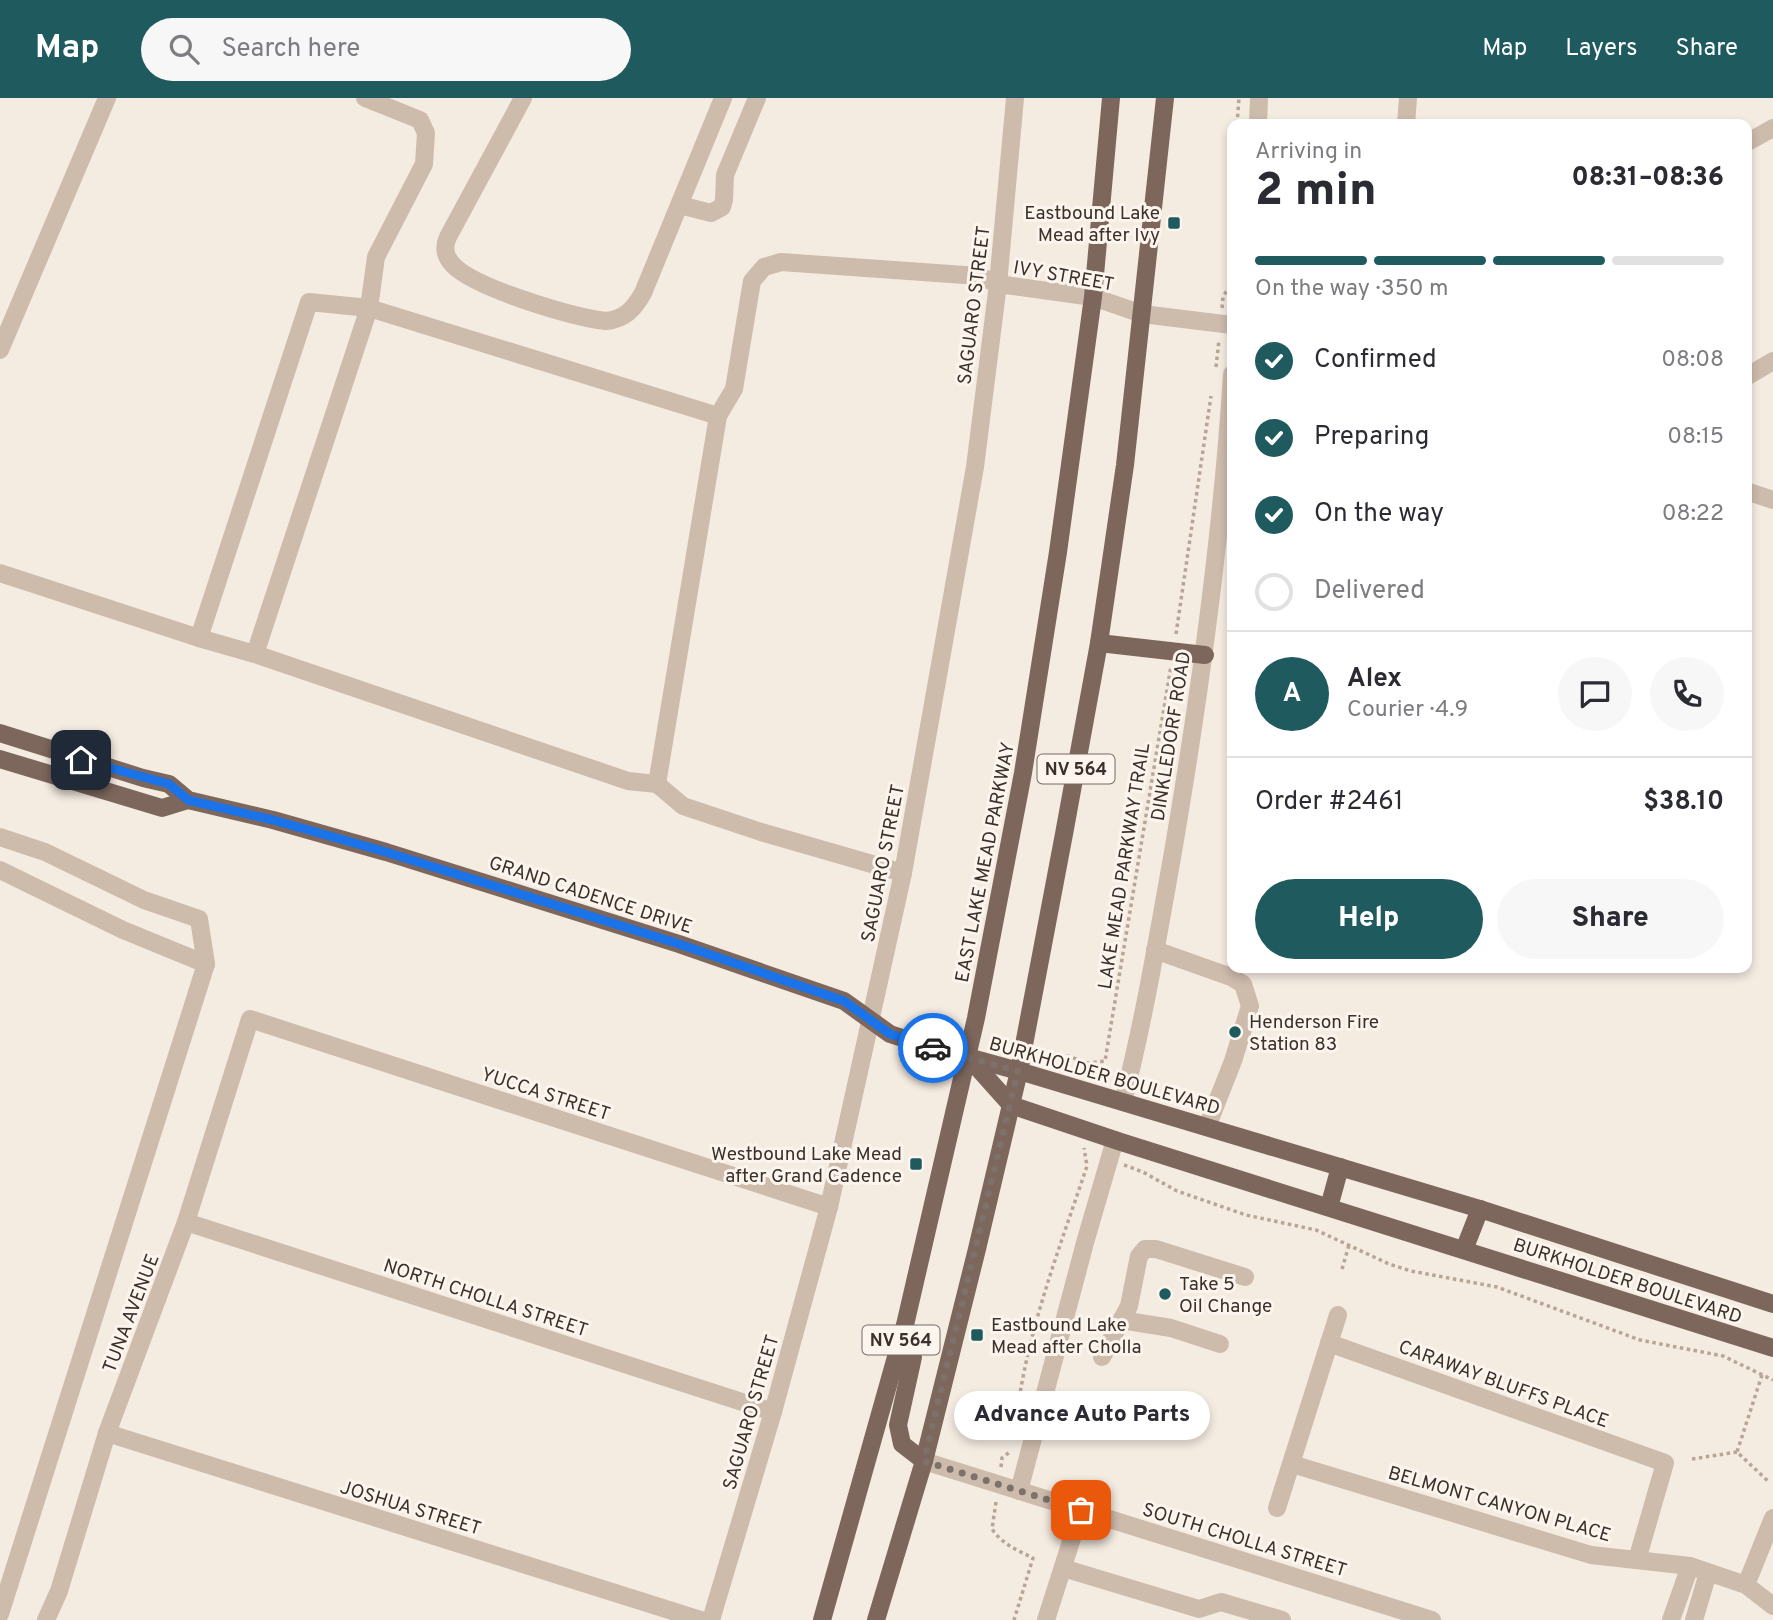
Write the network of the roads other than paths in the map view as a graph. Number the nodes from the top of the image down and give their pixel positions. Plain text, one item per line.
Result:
1 (107, 98) edge
2 (365, 98) edge
3 (523, 98) edge
4 (723, 98) edge
5 (757, 98) edge
6 (1015, 98) edge
7 (1111, 98) edge
8 (1165, 98) edge
9 (1259, 98) edge
10 (1408, 98) edge
11 (1258, 119) edge
12 (1406, 119) edge
13 (1773, 128) edge
14 (1752, 140) edge
15 (680, 205) junction
16 (998, 284) junction
17 (1093, 298) junction
18 (369, 308) junction
19 (1142, 314) junction
20 (1226, 325) edge
21 (0, 350) edge
22 (1773, 361) edge
23 (1752, 373) edge
24 (1223, 375) edge
25 (718, 416) junction
26 (1227, 428) edge
27 (1227, 471) edge
28 (1752, 493) edge
29 (1773, 500) edge
30 (0, 573) edge
31 (199, 638) junction
32 (1098, 643) junction
33 (256, 654) junction
34 (1205, 655) junction
35 (0, 733) edge
36 (0, 759) edge
37 (657, 784) junction
38 (188, 800) junction
39 (0, 837) edge
40 (0, 870) edge
41 (903, 873) junction
42 (1155, 950) junction
43 (206, 964) junction
44 (250, 1018) joint
45 (871, 1020) junction
46 (969, 1058) junction
47 (1018, 1071) junction
48 (1123, 1102) junction
49 (1011, 1105) junction
50 (1207, 1127) junction
51 (1115, 1140) junction
52 (1340, 1167) junction
53 (829, 1207) junction
54 (1329, 1207) junction
55 (1480, 1209) junction
56 (186, 1222) junction
57 (1464, 1250) junction
58 (1244, 1277) dead end
59 (1773, 1304) edge
60 (1338, 1315) dead end
61 (1121, 1320) junction
62 (905, 1325) junction
63 (1329, 1343) junction
64 (1220, 1344) dead end
65 (1773, 1348) edge
66 (1102, 1357) dead end
67 (773, 1412) junction
68 (107, 1433) junction
69 (924, 1461) junction
70 (1292, 1464) junction
71 (1019, 1491) junction
72 (1277, 1508) dead end
73 (1081, 1510) junction
74 (1773, 1518) edge
75 (1637, 1560) junction
76 (1690, 1566) junction
77 (1063, 1568) junction
78 (1708, 1573) junction
79 (1746, 1585) junction
80 (1773, 1606) edge
81 (0, 1614) edge
82 (1677, 1618) edge
83 (46, 1620) edge
84 (701, 1620) edge
85 (711, 1620) edge
86 (822, 1620) edge
87 (876, 1620) edge
88 (1046, 1620) edge
89 (1282, 1620) edge
90 (1432, 1620) edge
91 (1694, 1620) edge

1 - 21 street
2 - 18 street
3 - 15 street
4 - 15 street
5 - 15 street
6 - 16 street, SAGUARO STREET
7 - 17 main road, EAST LAKE MEAD PARKWAY / NV 564
8 - 19 main road, NV 564
9 - 11 street
10 - 12 street
13 - 14 street
16 - 17 street, IVY STREET
16 - 25 street, IVY STREET
16 - 41 street, SAGUARO STREET
17 - 19 street, IVY STREET
17 - 46 main road, EAST LAKE MEAD PARKWAY / NV 564
18 - 25 street
18 - 31 street
18 - 33 street
19 - 20 street, IVY STREET
19 - 32 main road, NV 564
22 - 23 street
24 - 26 street, DINKLEDORF ROAD
25 - 37 street
27 - 34 street, DINKLEDORF ROAD
28 - 29 street
30 - 31 street
31 - 33 street
32 - 34 main road
32 - 47 main road, NV 564
33 - 37 street
34 - 42 street, DINKLEDORF ROAD
35 - 38 main road, GRAND CADENCE DRIVE
36 - 38 main road, GRAND CADENCE DRIVE
37 - 41 street
38 - 45 main road, GRAND CADENCE DRIVE
39 - 43 street
40 - 43 street
41 - 45 street, SAGUARO STREET
42 - 48 street, DINKLEDORF ROAD
42 - 50 street
43 - 81 street
44 - 53 street, YUCCA STREET
44 - 56 street, TUNA AVENUE
45 - 46 main road, GRAND CADENCE DRIVE
45 - 53 street, SAGUARO STREET
46 - 47 main road, BURKHOLDER BOULEVARD
46 - 49 main road, BURKHOLDER BOULEVARD
46 - 62 main road, EAST LAKE MEAD PARKWAY / NV 564
47 - 48 main road, BURKHOLDER BOULEVARD
47 - 49 main road, NV 564
48 - 50 main road, BURKHOLDER BOULEVARD
49 - 51 main road, BURKHOLDER BOULEVARD
49 - 69 main road, NV 564
50 - 52 main road, BURKHOLDER BOULEVARD
51 - 54 main road, BURKHOLDER BOULEVARD
51 - 71 street
52 - 54 main road
52 - 55 main road, BURKHOLDER BOULEVARD
53 - 67 street, SAGUARO STREET
54 - 57 main road, BURKHOLDER BOULEVARD
55 - 57 main road
55 - 59 main road, BURKHOLDER BOULEVARD
56 - 67 street, NORTH CHOLLA STREET
56 - 68 street, TUNA AVENUE
57 - 65 main road, BURKHOLDER BOULEVARD
58 - 61 street
60 - 63 street
61 - 64 street
61 - 66 street
62 - 69 main road
62 - 86 main road, EAST LAKE MEAD PARKWAY / NV 564
63 - 70 street
63 - 75 street, CARAWAY BLUFFS PLACE
67 - 85 street, SAGUARO STREET
68 - 83 street, TUNA AVENUE
68 - 84 street, JOSHUA STREET
69 - 71 street, SOUTH CHOLLA STREET
69 - 87 main road, NV 564
70 - 72 street
70 - 75 street, BELMONT CANYON PLACE
71 - 73 street, SOUTH CHOLLA STREET
73 - 77 street
73 - 90 street, SOUTH CHOLLA STREET
74 - 79 street
75 - 76 street, BELMONT CANYON PLACE
76 - 78 street, BELMONT CANYON PLACE
76 - 82 street
77 - 88 street
77 - 89 street
78 - 79 street, BELMONT CANYON PLACE
78 - 91 street
79 - 80 street, BELMONT CANYON PLACE

